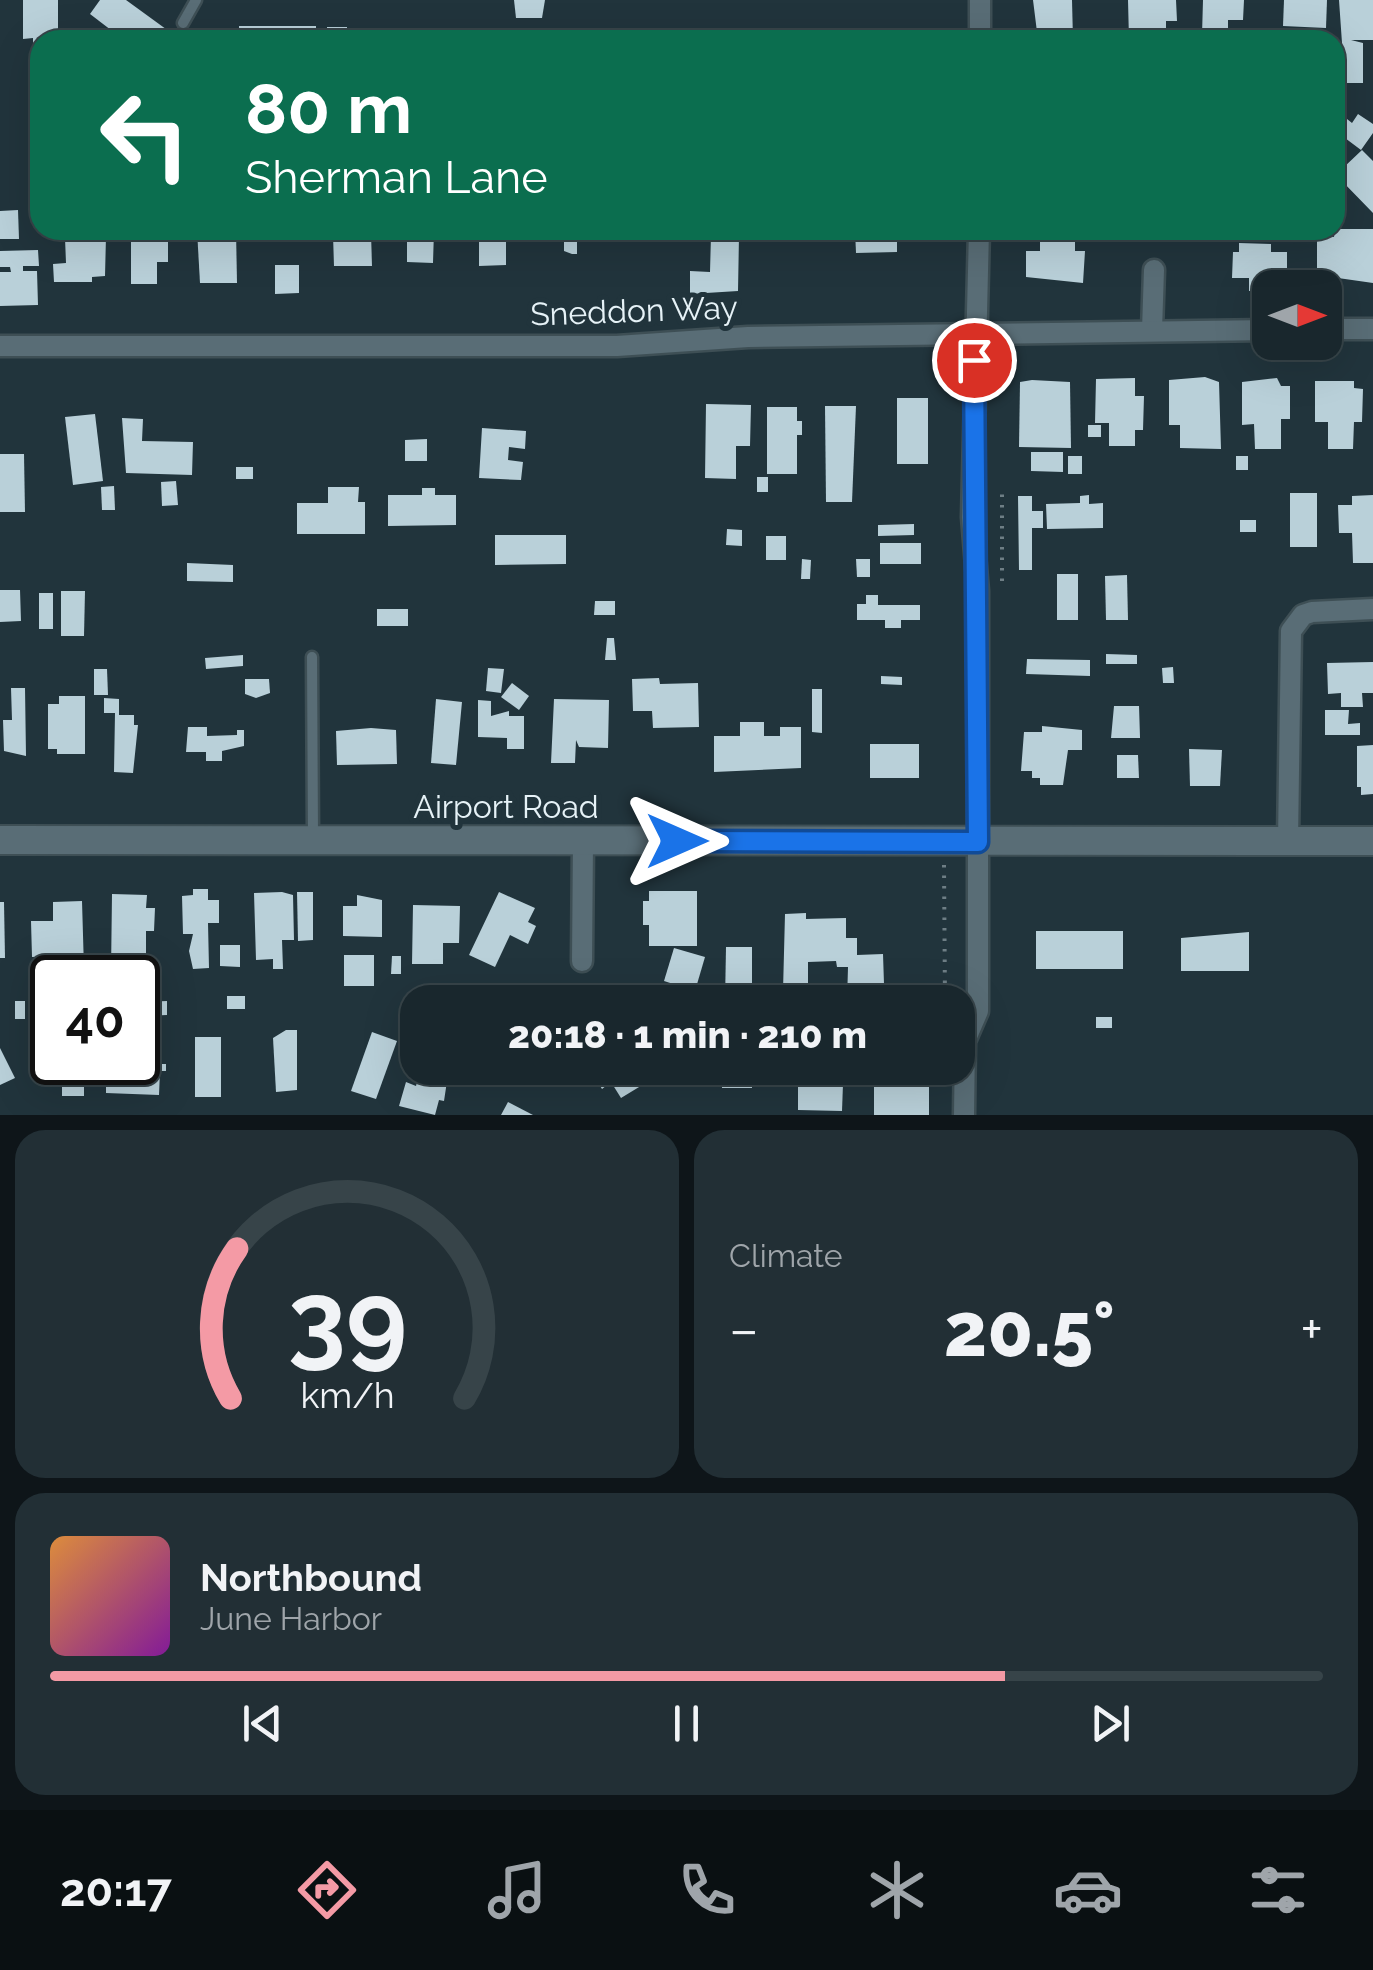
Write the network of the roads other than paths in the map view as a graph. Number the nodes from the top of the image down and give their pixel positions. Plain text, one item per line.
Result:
1 (196, 0) edge
2 (980, 0) edge
3 (183, 23) dead end
4 (980, 30) edge
5 (979, 240) edge
6 (1154, 270) dead end
7 (1373, 329) edge
8 (1152, 330) junction
9 (1252, 330) edge
10 (1342, 330) edge
11 (978, 332) junction
12 (0, 346) edge
13 (1373, 609) edge
14 (312, 657) dead end
15 (0, 840) edge
16 (583, 841) junction
17 (1288, 841) junction
18 (1373, 841) edge
19 (313, 842) junction
20 (978, 842) junction
21 (582, 961) dead end
22 (975, 1016) edge
23 (963, 1085) edge
24 (964, 1115) edge

1 - 3 lane
2 - 4 street
5 - 11 street
6 - 8 street
7 - 10 street
8 - 9 street, Sneddon Way
8 - 11 street, Sneddon Way
11 - 12 street, Sneddon Way
11 - 20 street
13 - 17 street
14 - 19 lane
15 - 19 street, Airport Road
16 - 19 street, Airport Road
16 - 20 street, Airport Road
16 - 21 street
17 - 18 street, Airport Road
17 - 20 street, Airport Road
20 - 22 street
23 - 24 street

